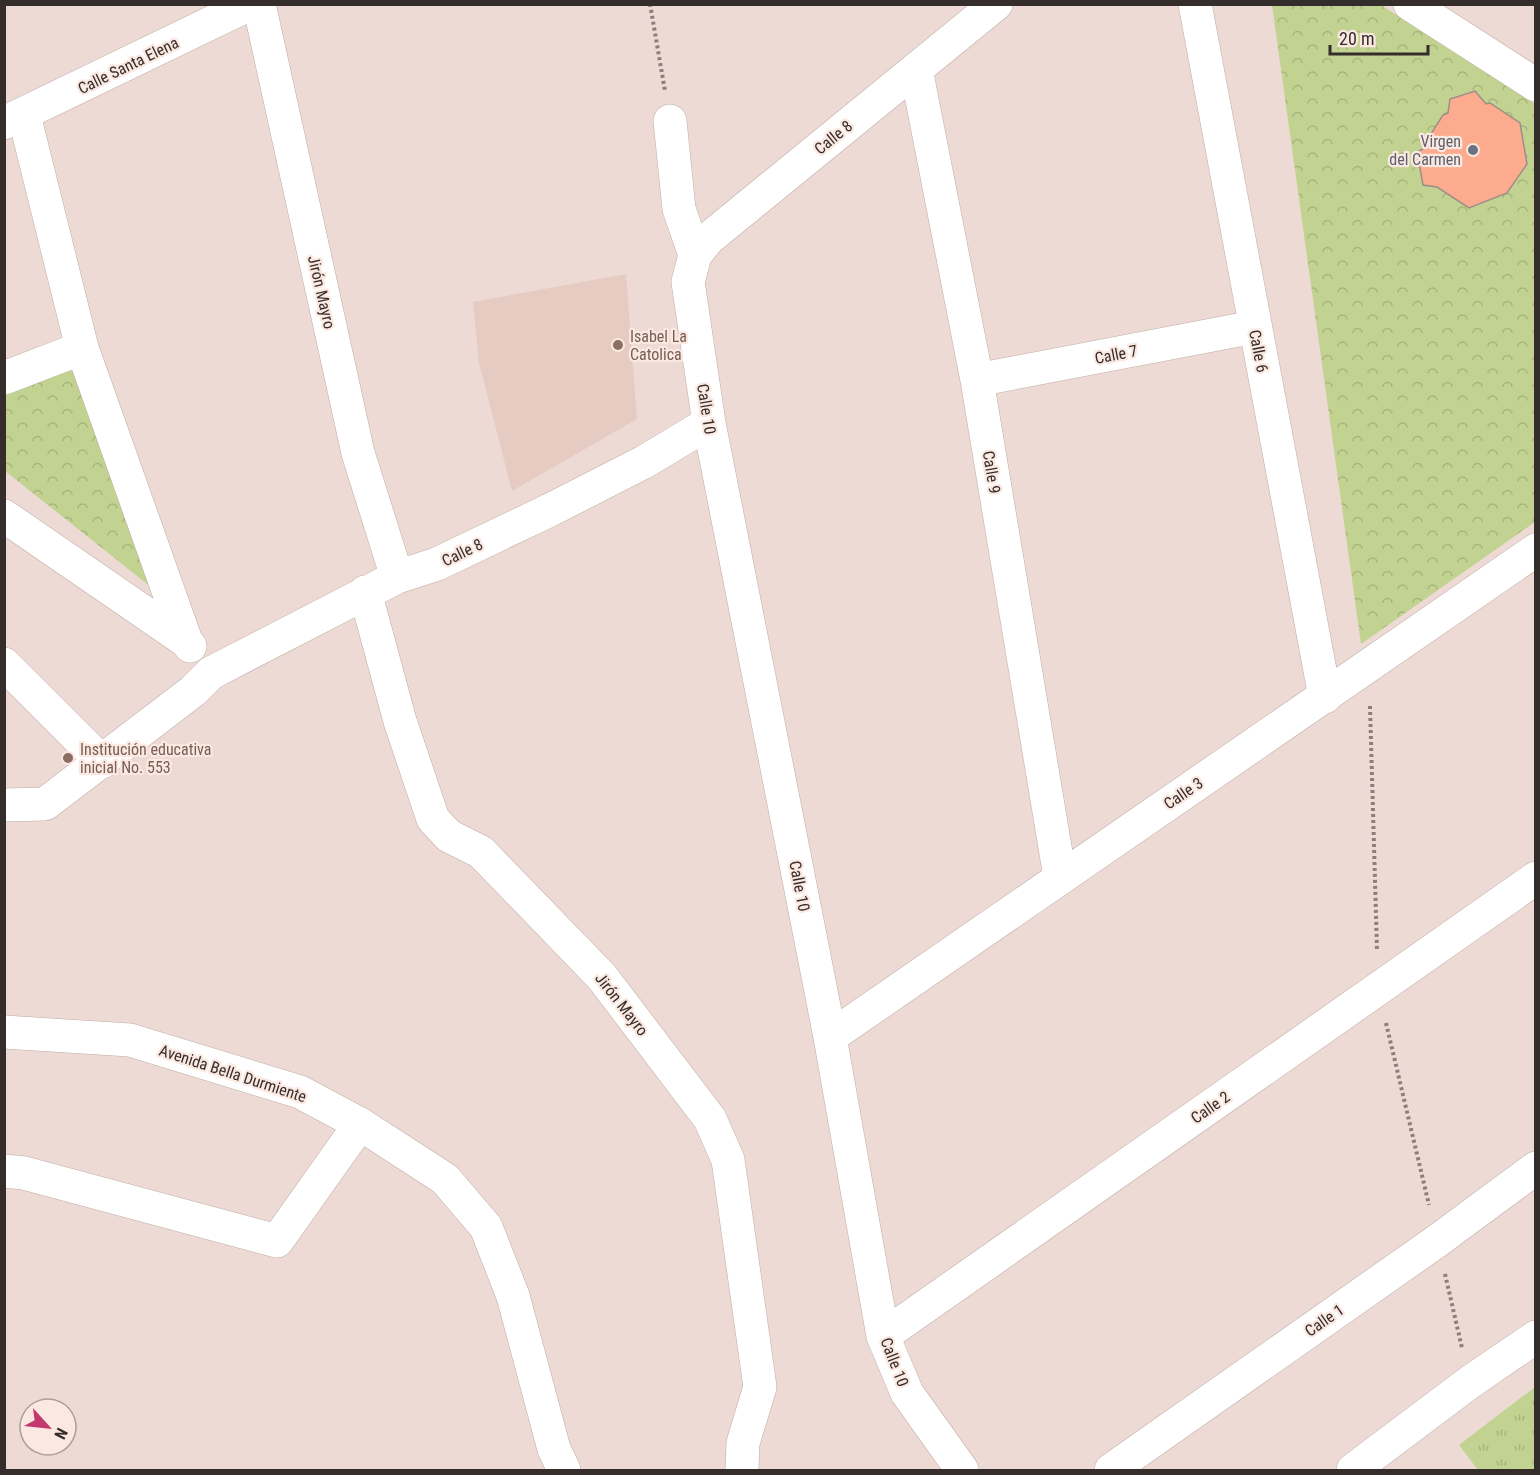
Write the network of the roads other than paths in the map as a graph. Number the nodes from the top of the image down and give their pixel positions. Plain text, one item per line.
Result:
1 (250, 4) edge
2 (259, 4) edge
3 (996, 4) edge
4 (1195, 4) edge
5 (1410, 4) edge
6 (916, 69) junction
7 (1536, 85) edge
8 (14, 119) edge
9 (670, 121) road end
10 (692, 269) junction
11 (1254, 327) junction
12 (82, 348) junction
13 (4, 378) edge
14 (977, 380) junction
15 (709, 423) junction
16 (4, 516) edge
17 (1536, 550) edge
18 (396, 577) junction
19 (365, 592) junction
20 (186, 641) junction
21 (4, 664) edge
22 (211, 674) junction
23 (1325, 697) junction
24 (102, 762) junction
25 (4, 805) edge
26 (1060, 877) junction
27 (1536, 878) edge
28 (4, 1032) edge
29 (830, 1036) junction
30 (360, 1124) junction
31 (1536, 1168) edge
32 (4, 1171) edge
33 (883, 1335) junction
34 (1536, 1337) edge
35 (564, 1470) edge
36 (742, 1470) edge
37 (962, 1470) edge
38 (1111, 1470) edge
39 (1353, 1470) edge

1 - 8 street, Calle Santa Elena
2 - 18 street, Jirón Mayro
3 - 6 street, Calle 8
4 - 11 street, Calle 6
5 - 7 street
6 - 10 street, Calle 8
6 - 14 street, Calle 9
8 - 12 street
9 - 10 street, Calle 10
10 - 15 street, Calle 10
11 - 14 street, Calle 7
11 - 23 street, Calle 6
12 - 13 street
12 - 20 street
14 - 26 street, Calle 9
15 - 18 street, Calle 8
15 - 29 street, Calle 10
16 - 20 street
17 - 23 street, Calle 3
18 - 19 street, Calle 8
19 - 22 street, Calle 8
19 - 36 street, Jirón Mayro
20 - 22 street
21 - 24 street
22 - 24 street, Calle 8
23 - 26 street, Calle 3
24 - 25 street, Calle 8
26 - 29 street, Calle 3
27 - 33 street, Calle 2
28 - 30 street, Avenida Bella Durmiente
29 - 33 street, Calle 10
30 - 32 street
30 - 35 street, Avenida Bella Durmiente
31 - 38 street, Calle 1
33 - 37 street, Calle 10
34 - 39 street

